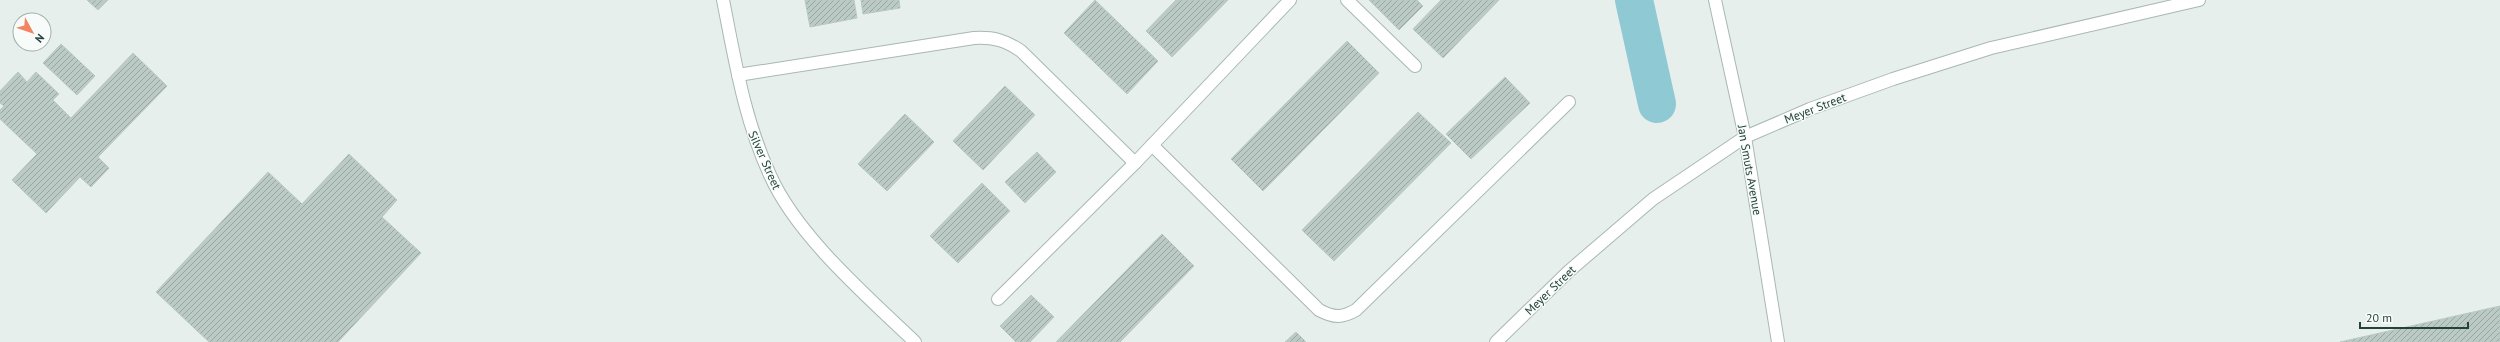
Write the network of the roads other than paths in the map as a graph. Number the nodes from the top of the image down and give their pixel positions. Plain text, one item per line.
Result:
1 (723, 0) edge
2 (1290, 0) edge
3 (1347, 0) edge
4 (1715, 0) edge
5 (2199, 0) edge
6 (1415, 66) dead end
7 (738, 75) junction
8 (1568, 102) dead end
9 (1744, 137) junction
10 (1152, 145) junction
11 (1135, 163) junction
12 (998, 299) dead end
13 (914, 342) edge
14 (1496, 342) edge
15 (1778, 342) edge

1 - 7 street, Silver Street
2 - 10 street
3 - 6 street
4 - 9 street, Jan Smuts Avenue
5 - 9 street, Meyer Street
7 - 11 street
7 - 13 street, Silver Street
8 - 10 street
9 - 14 street, Meyer Street
9 - 15 street, Jan Smuts Avenue
10 - 11 street
11 - 12 street

